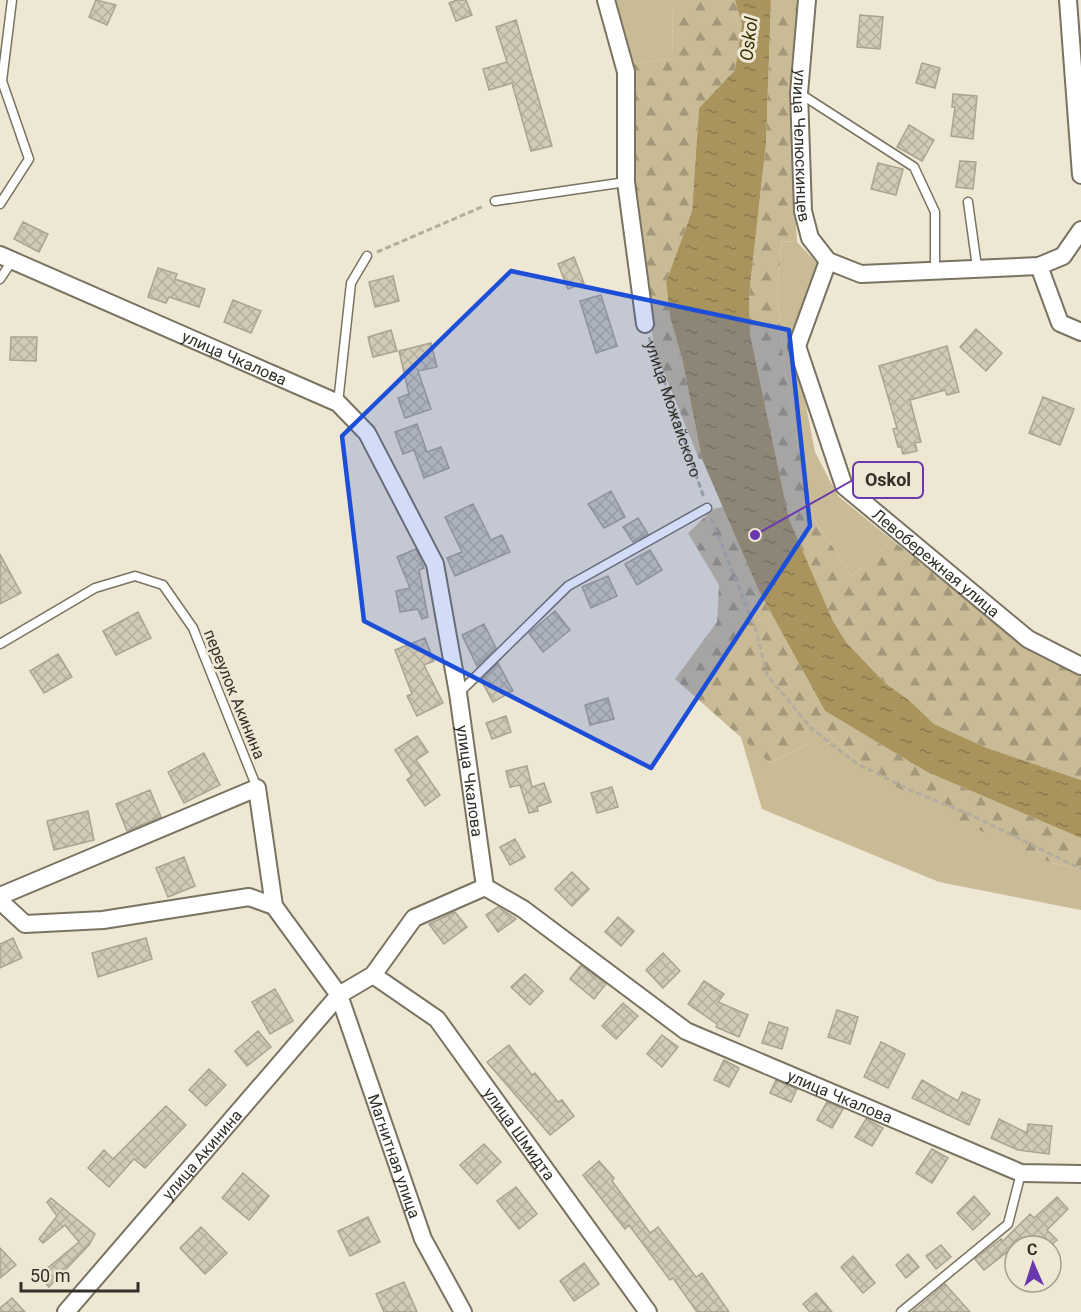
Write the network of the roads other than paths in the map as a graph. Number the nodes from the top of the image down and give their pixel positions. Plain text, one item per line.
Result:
1 (12, 0) edge
2 (606, 0) edge
3 (807, 0) edge
4 (1068, 0) edge
5 (799, 93) junction
6 (1081, 175) edge
7 (626, 182) junction
8 (495, 201) road end
9 (968, 202) dead end
10 (0, 204) edge
11 (1081, 230) edge
12 (367, 256) road end
13 (6, 258) edge
14 (828, 261) junction
15 (1039, 266) junction
16 (977, 267) junction
17 (935, 270) junction
18 (0, 279) edge
19 (645, 324) road end
20 (1081, 332) edge
21 (338, 403) junction
22 (707, 508) road end
23 (0, 644) edge
24 (1081, 666) edge
25 (458, 693) junction
26 (257, 789) junction
27 (485, 887) junction
28 (0, 896) edge
29 (0, 901) edge
30 (274, 906) junction
31 (373, 975) junction
32 (339, 995) junction
33 (1021, 1173) junction
34 (1081, 1174) edge
35 (72, 1309) edge
36 (463, 1312) edge
37 (648, 1312) edge
38 (901, 1312) edge

1 - 10 lane
2 - 7 street, улица Можайского
3 - 5 street, улица Челюскинцев
4 - 6 street
5 - 14 street, улица Челюскинцев
5 - 17 lane
7 - 8 lane
7 - 19 street, улица Можайского
9 - 16 lane
11 - 15 street
12 - 21 lane
13 - 18 lane
13 - 21 street, улица Чкалова
14 - 17 street
14 - 24 street, Левобережная улица
15 - 16 street
15 - 20 street
16 - 17 street
21 - 25 street, улица Чкалова
22 - 25 lane
23 - 26 lane, переулок Акинина
25 - 27 street, улица Чкалова
26 - 28 street
26 - 30 street
27 - 31 street, улица Акинина
27 - 33 street, улица Чкалова
29 - 30 street
30 - 32 street
31 - 32 street, улица Акинина
31 - 37 street, улица Шмидта
32 - 35 street, улица Акинина
32 - 36 street, Магнитная улица
33 - 34 street, улица Чкалова
33 - 38 lane

